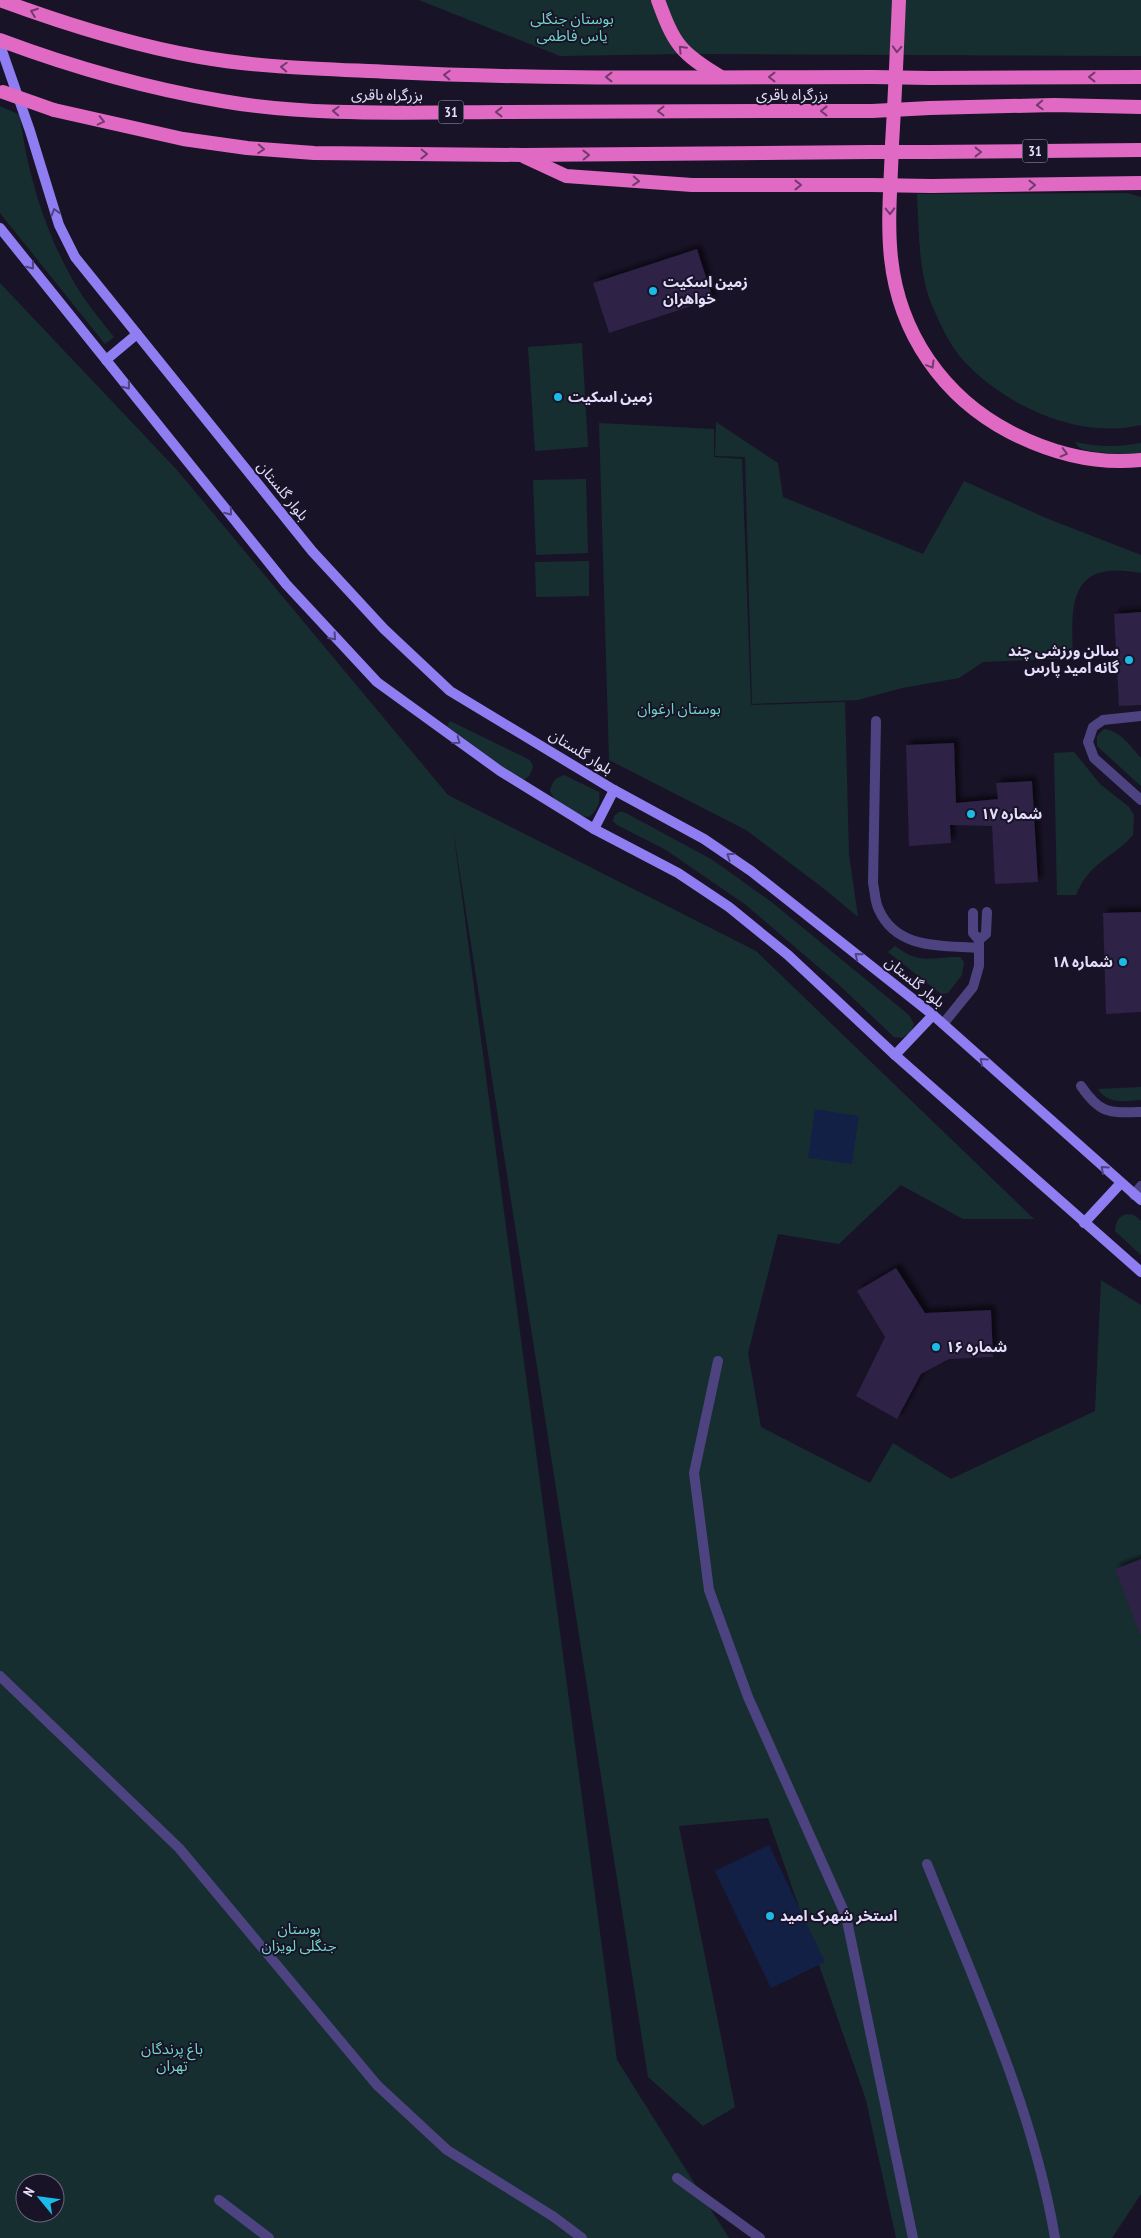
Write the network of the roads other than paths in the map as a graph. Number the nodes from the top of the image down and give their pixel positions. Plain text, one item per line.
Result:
1 (0, 0) edge
2 (658, 0) edge
3 (899, 0) edge
4 (0, 40) edge
5 (0, 45) edge
6 (721, 77) junction
7 (1141, 77) edge
8 (2, 91) edge
9 (1141, 106) edge
10 (1141, 150) edge
11 (522, 155) junction
12 (1141, 183) edge
13 (0, 228) edge
14 (137, 334) junction
15 (106, 360) junction
16 (1141, 460) edge
17 (1141, 716) edge
18 (876, 721) dead end
19 (614, 790) junction
20 (1141, 800) edge
21 (594, 829) junction
22 (987, 912) dead end
23 (972, 913) dead end
24 (979, 944) junction
25 (933, 1015) junction
26 (943, 1024) junction
27 (895, 1055) junction
28 (1081, 1086) dead end
29 (1141, 1112) edge
30 (1120, 1184) junction
31 (1141, 1186) edge
32 (1137, 1198) edge
33 (1084, 1223) junction
34 (1141, 1272) edge
35 (718, 1361) dead end
36 (0, 1676) edge
37 (927, 1864) dead end
38 (677, 2178) dead end
39 (219, 2200) dead end
40 (269, 2238) edge
41 (582, 2238) edge
42 (760, 2238) edge
43 (913, 2238) edge
44 (1055, 2238) edge

6 -> 1 highway
6 -> 2 highway
3 -> 16 highway
9 -> 4 highway, بزرگراه باقری / 31, bridge
14 -> 5 main road, بلوار گلستان
7 -> 6 highway, bridge
8 -> 11 highway, 31, bridge
11 -> 10 highway, 31, bridge
11 -> 12 highway, bridge
13 -> 15 main road
14 - 15 main road
14 - 19 main road, بلوار گلستان
15 -> 21 main road
17 - 20 street
18 - 24 street
19 - 21 main road
25 -> 19 main road, بلوار گلستان
21 - 27 main road
22 - 24 street
23 - 24 street
24 - 26 street
25 - 26 main road, بلوار گلستان
25 - 27 main road
30 -> 26 main road, بلوار گلستان
27 - 33 main road
28 - 29 street
30 - 32 main road, بلوار گلستان
30 - 33 main road
31 - 32 street
33 - 34 main road
35 - 43 street
36 - 41 street
37 - 44 street
38 - 42 street
39 - 40 street

